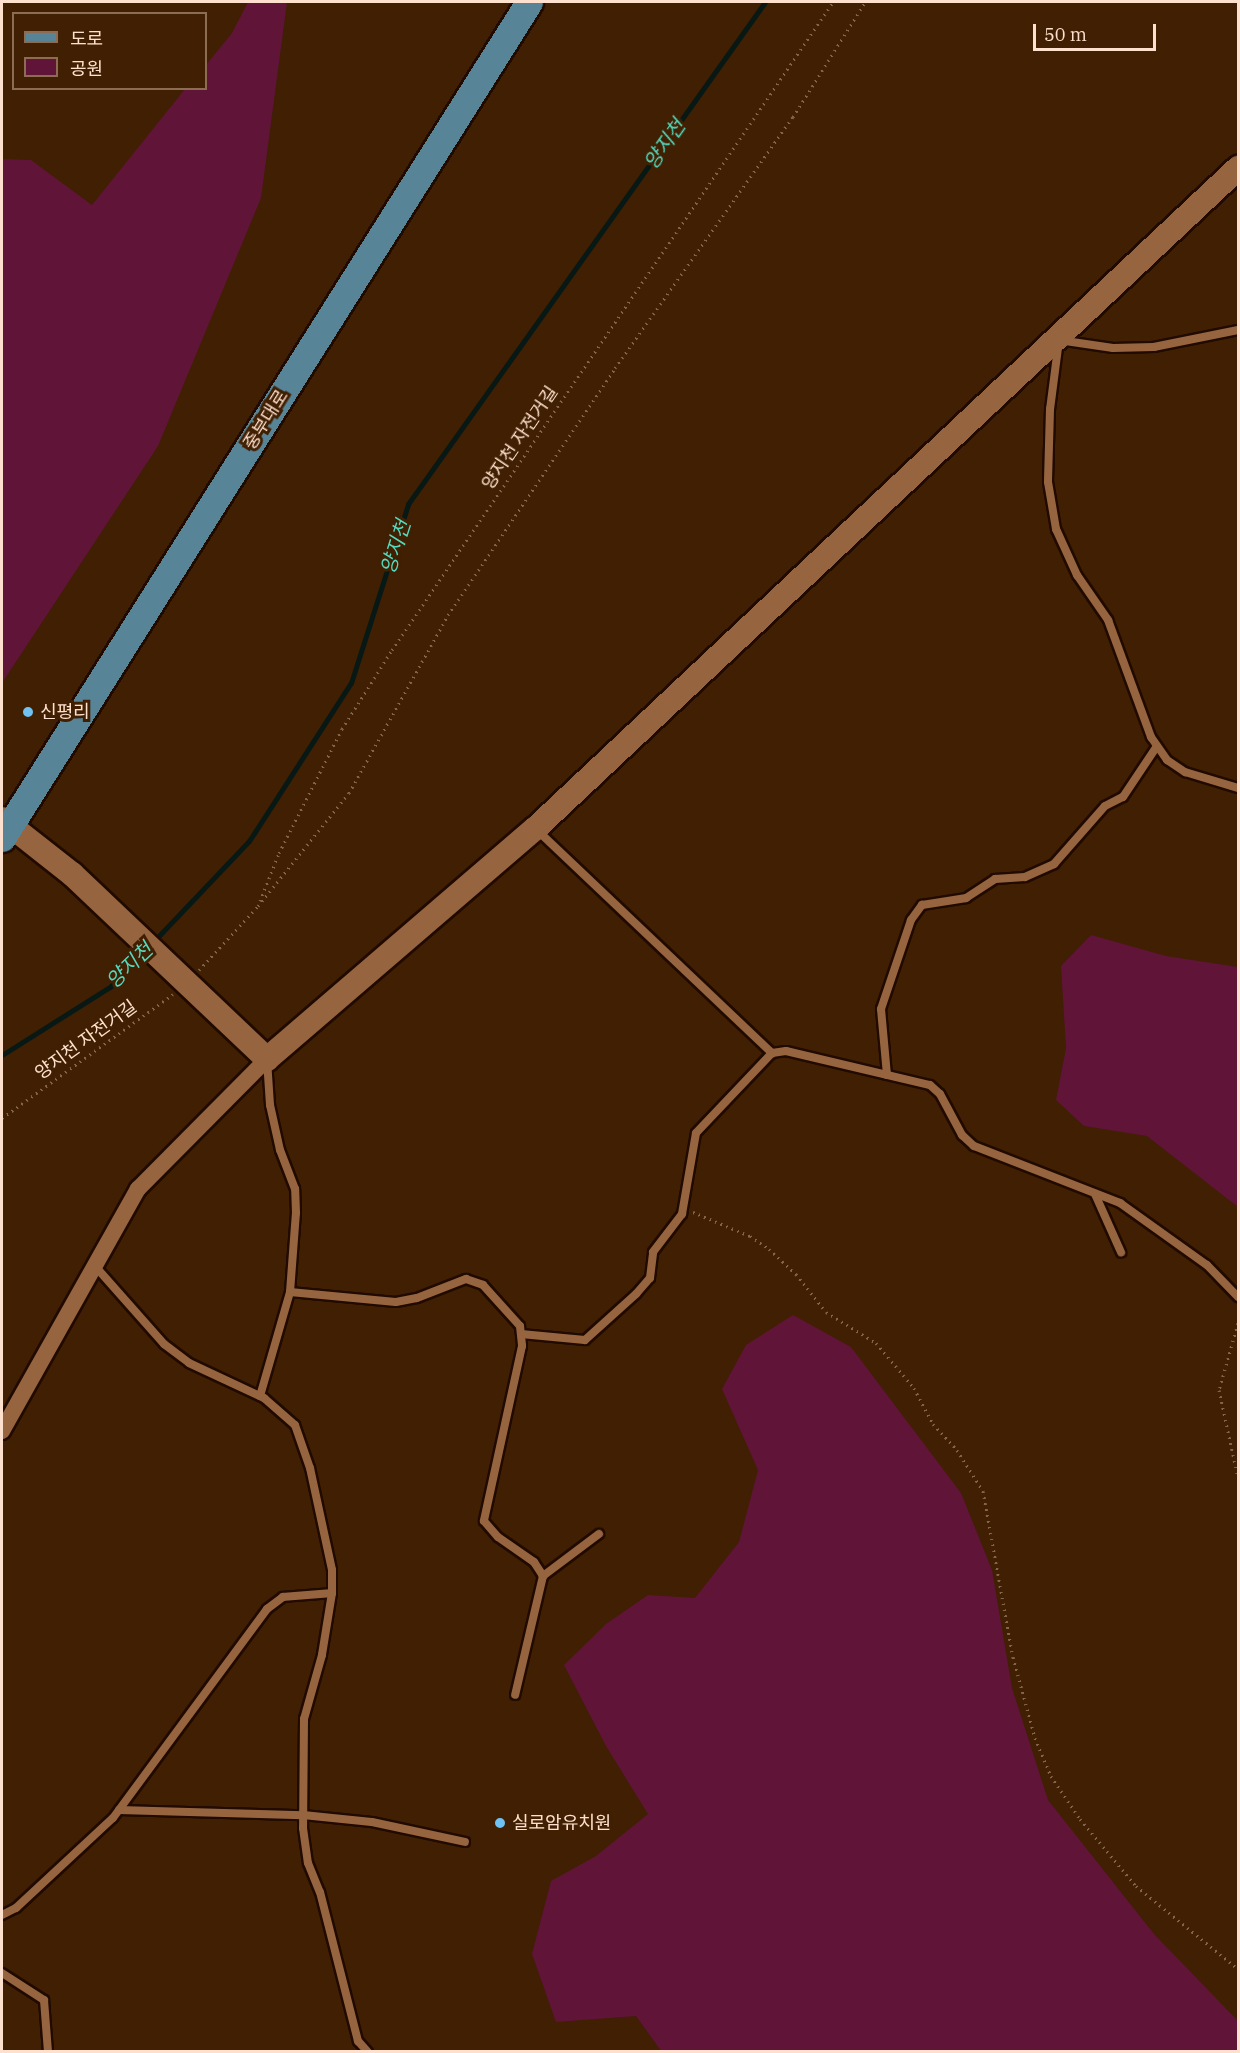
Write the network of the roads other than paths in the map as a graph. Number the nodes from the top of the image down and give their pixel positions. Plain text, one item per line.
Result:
1 (508, 2) edge
2 (529, 2) edge
3 (1239, 168) edge
4 (1239, 330) edge
5 (1059, 340) junction
6 (1157, 746) junction
7 (1239, 788) edge
8 (4, 822) edge
9 (536, 828) junction
10 (772, 1053) junction
11 (267, 1059) junction
12 (887, 1075) junction
13 (1095, 1194) junction
14 (1121, 1252) dead end
15 (95, 1265) junction
16 (290, 1293) junction
17 (1239, 1297) edge
18 (521, 1334) junction
19 (260, 1396) junction
20 (2, 1431) edge
21 (599, 1534) dead end
22 (543, 1576) junction
23 (332, 1593) junction
24 (515, 1695) dead end
25 (119, 1810) junction
26 (303, 1815) junction
27 (465, 1842) dead end
28 (2, 1914) edge
29 (2, 1973) edge
30 (48, 2052) edge
31 (368, 2052) edge

1 - 8 main road, 중부대로
2 - 8 main road, 중부대로
3 - 5 street
4 - 5 lane
5 - 6 lane
5 - 9 street
6 - 7 lane
6 - 12 lane
8 - 11 street
9 - 10 lane
9 - 11 street
10 - 12 lane
10 - 18 lane
11 - 15 street
11 - 16 lane
12 - 13 lane
13 - 14 lane
13 - 17 lane
15 - 19 lane
15 - 20 street
16 - 18 lane
16 - 19 lane
18 - 22 lane
19 - 23 lane
21 - 22 lane
22 - 24 lane
23 - 25 lane
23 - 26 lane
25 - 26 lane
25 - 28 lane
26 - 27 lane
26 - 31 lane
29 - 30 lane

